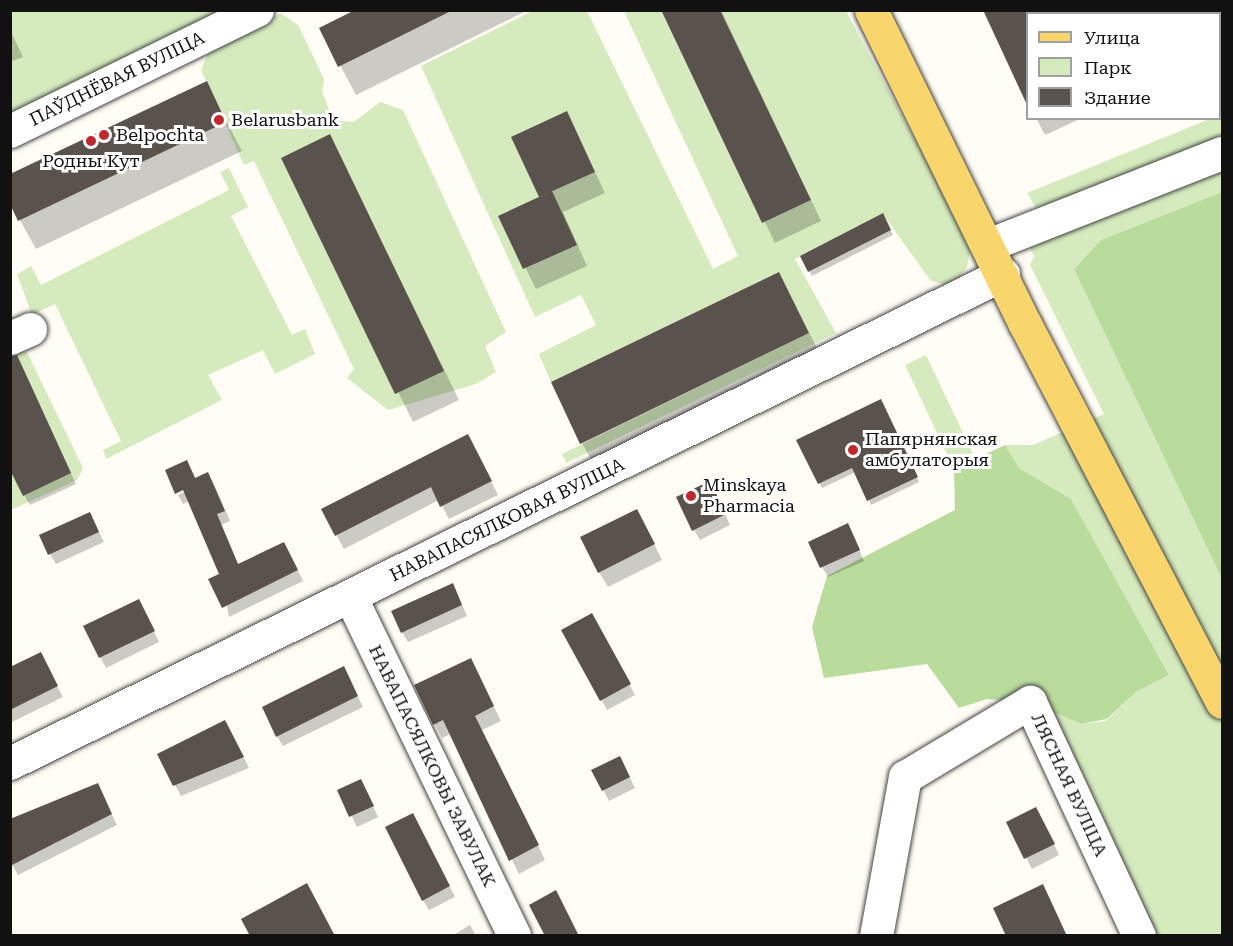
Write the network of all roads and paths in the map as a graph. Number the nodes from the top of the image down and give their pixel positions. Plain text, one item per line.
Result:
1 (257, 10) edge
2 (871, 10) edge
3 (10, 131) edge
4 (1222, 153) edge
5 (988, 245) junction
6 (1003, 274) junction
7 (350, 596) junction
8 (1222, 702) edge
9 (10, 763) edge
10 (514, 936) edge
11 (876, 936) edge
12 (1139, 936) edge

1 - 3 street, ПАЎДНЁВАЯ ВУЛІЦА
2 - 5 main road
4 - 5 street
5 - 6 main road
6 - 7 street, НАВАПАСЯЛКОВАЯ ВУЛІЦА
6 - 8 main road
7 - 9 street, НАВАПАСЯЛКОВАЯ ВУЛІЦА
7 - 10 street, НАВАПАСЯЛКОВЫ ЗАВУЛАК
11 - 12 street, ЛЯСНАЯ ВУЛІЦА

